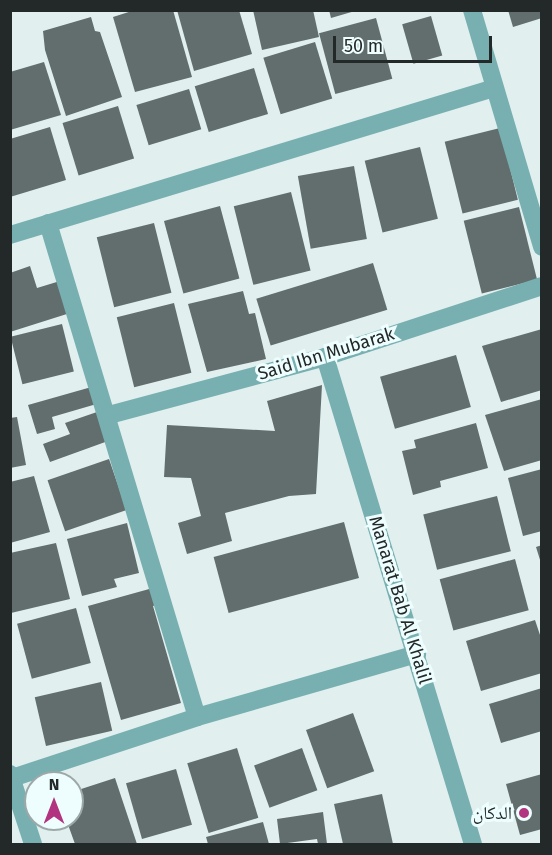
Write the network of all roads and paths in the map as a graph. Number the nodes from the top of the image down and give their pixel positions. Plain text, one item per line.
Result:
1 (472, 10) edge
2 (494, 88) junction
3 (48, 224) junction
4 (10, 235) edge
5 (542, 247) edge
6 (542, 286) edge
7 (325, 357) junction
8 (109, 415) junction
9 (417, 654) junction
10 (197, 717) junction
11 (11, 776) edge
12 (33, 844) edge
13 (473, 844) edge

1 - 2 street
2 - 3 street
2 - 5 street
3 - 4 street
3 - 8 street
6 - 7 street, Said Ibn Mubarak
7 - 8 street, Said Ibn Mubarak
7 - 9 street, Manarat Bab Al Khalil
8 - 10 street
9 - 10 street
9 - 13 street, Manarat Bab Al Khalil
10 - 11 street
11 - 12 street

